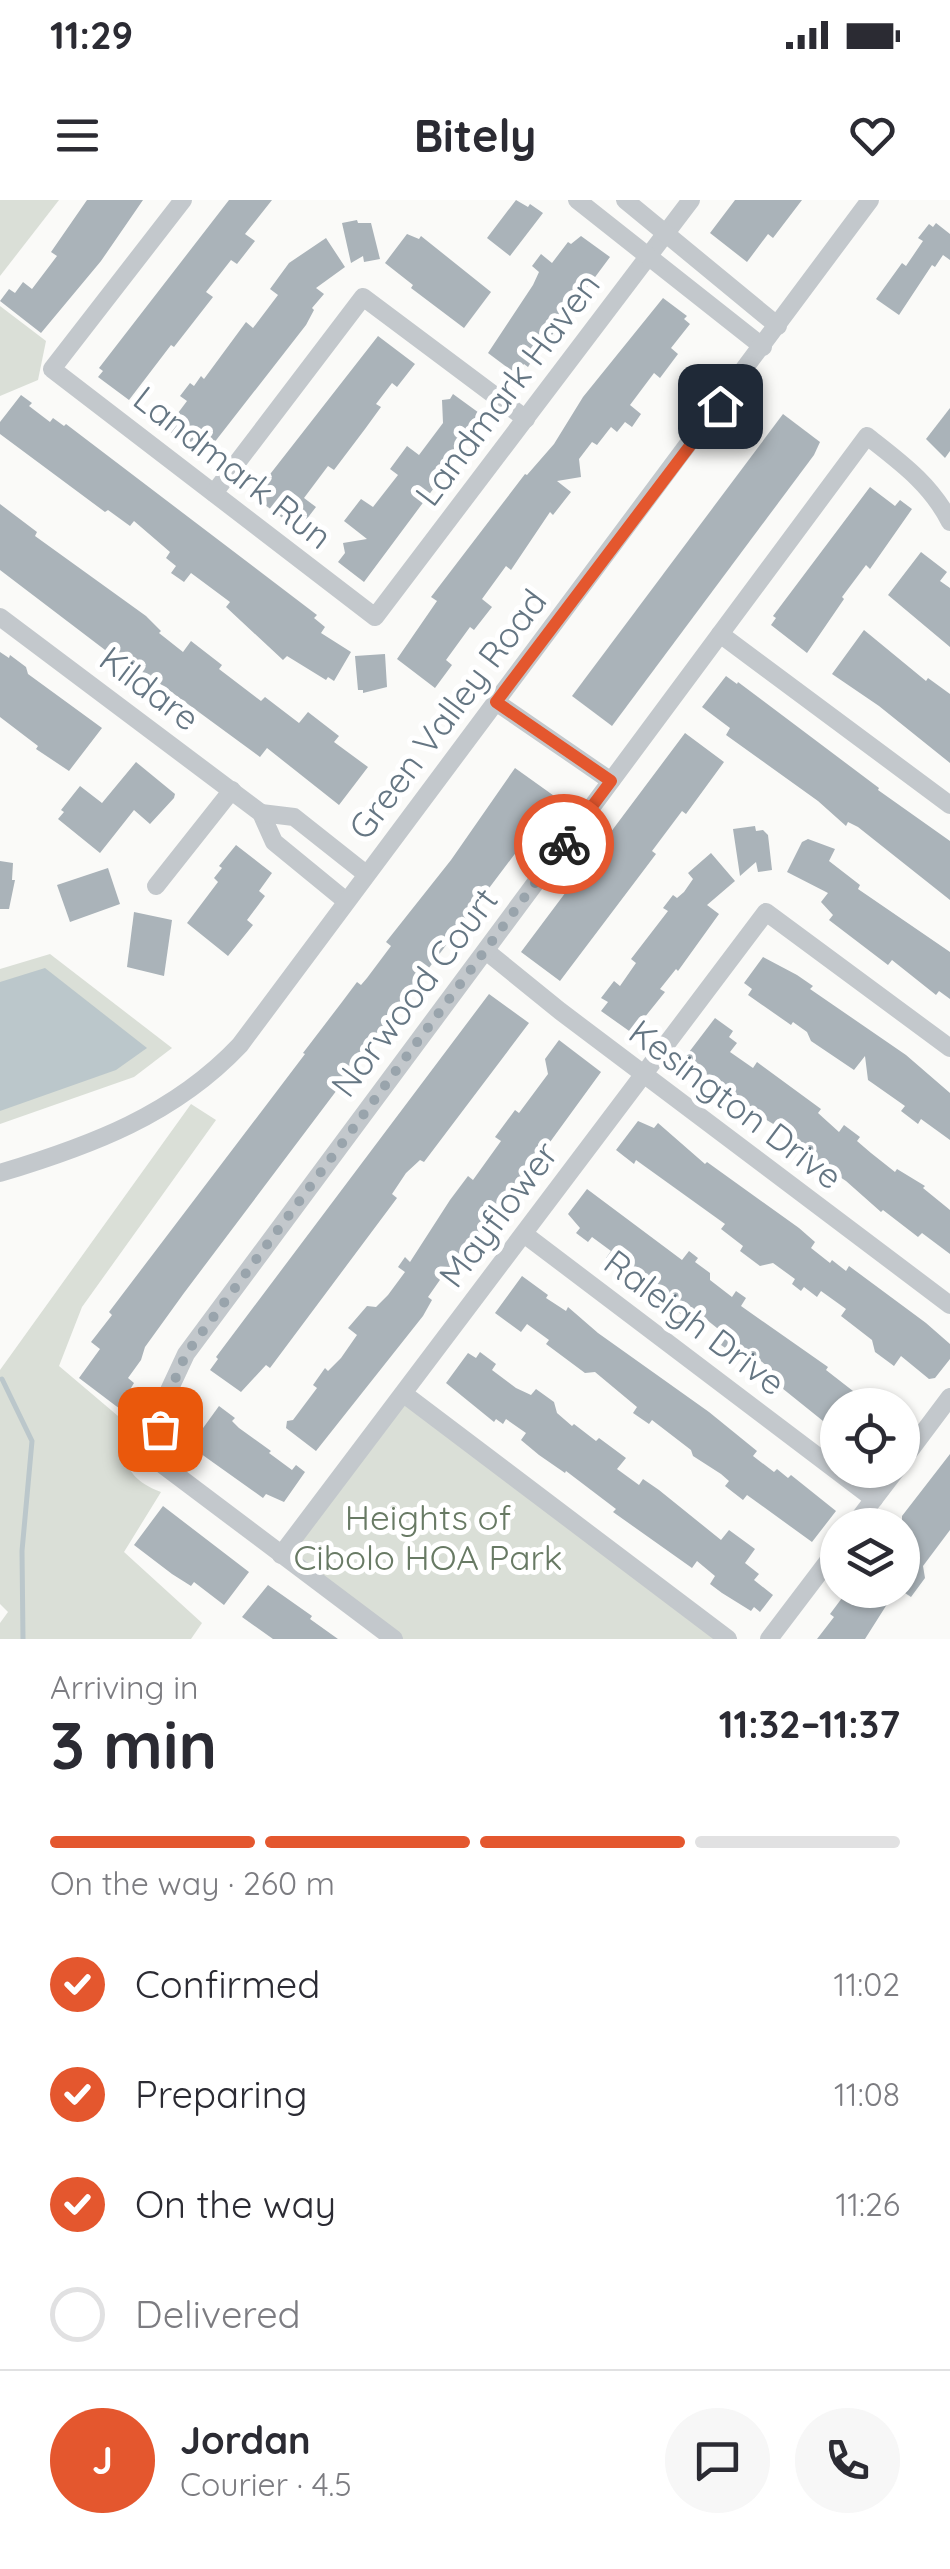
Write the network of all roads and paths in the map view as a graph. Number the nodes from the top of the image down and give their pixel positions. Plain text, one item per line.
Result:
1 (183, 200) edge
2 (578, 200) edge
3 (625, 200) edge
4 (691, 200) edge
5 (870, 200) edge
6 (666, 234) junction
7 (648, 256) junction
8 (778, 326) junction
9 (763, 347) junction
10 (526, 418) junction
11 (214, 494) junction
12 (950, 522) edge
13 (0, 617) edge
14 (376, 618) joint
15 (720, 634) junction
16 (496, 702) junction
17 (611, 781) junction
18 (232, 790) junction
19 (950, 805) edge
20 (261, 813) junction
21 (318, 836) junction
22 (298, 862) junction
23 (366, 874) junction
24 (156, 886) dead end
25 (346, 900) junction
26 (486, 950) junction
27 (950, 1048) edge
28 (644, 1075) junction
29 (0, 1173) edge
30 (524, 1234) junction
31 (950, 1305) edge
32 (404, 1394) junction
33 (950, 1398) edge
34 (920, 1437) edge
35 (882, 1488) edge
36 (874, 1498) junction
37 (867, 1508) edge
38 (281, 1555) junction
39 (820, 1572) edge
40 (394, 1639) edge
41 (728, 1639) edge
42 (769, 1639) edge

1 - 11 street, Landmark Run
2 - 7 street
3 - 6 street
4 - 6 street, Landmark Haven
5 - 8 street, Green Valley Road
6 - 7 street, Landmark Haven
6 - 8 street
7 - 9 street
7 - 10 street, Landmark Haven
8 - 9 street, Green Valley Road
9 - 16 street, Green Valley Road
10 - 11 street
10 - 14 street, Landmark Haven
11 - 14 street, Landmark Run
12 - 15 street, Norwood Court
13 - 18 street, Kildare
15 - 17 street, Norwood Court
15 - 19 street
16 - 17 street
16 - 23 street, Green Valley Road
17 - 26 street, Norwood Court
18 - 20 street, Kildare
18 - 24 street
20 - 21 street, Kildare
20 - 22 street, Kildare
21 - 22 street
21 - 23 street, Kildare
22 - 25 street, Kildare
23 - 25 street, Green Valley Road
25 - 29 street, Green Valley Road
26 - 28 street, Kesington Drive
26 - 38 street, Norwood Court
27 - 28 street, Mayflower
28 - 30 street, Mayflower
28 - 31 street, Kesington Drive
30 - 32 street, Mayflower
30 - 36 street, Raleigh Drive
32 - 38 street, Mayflower
32 - 41 street
33 - 34 street
35 - 36 street
36 - 37 street
38 - 40 street
39 - 42 street

